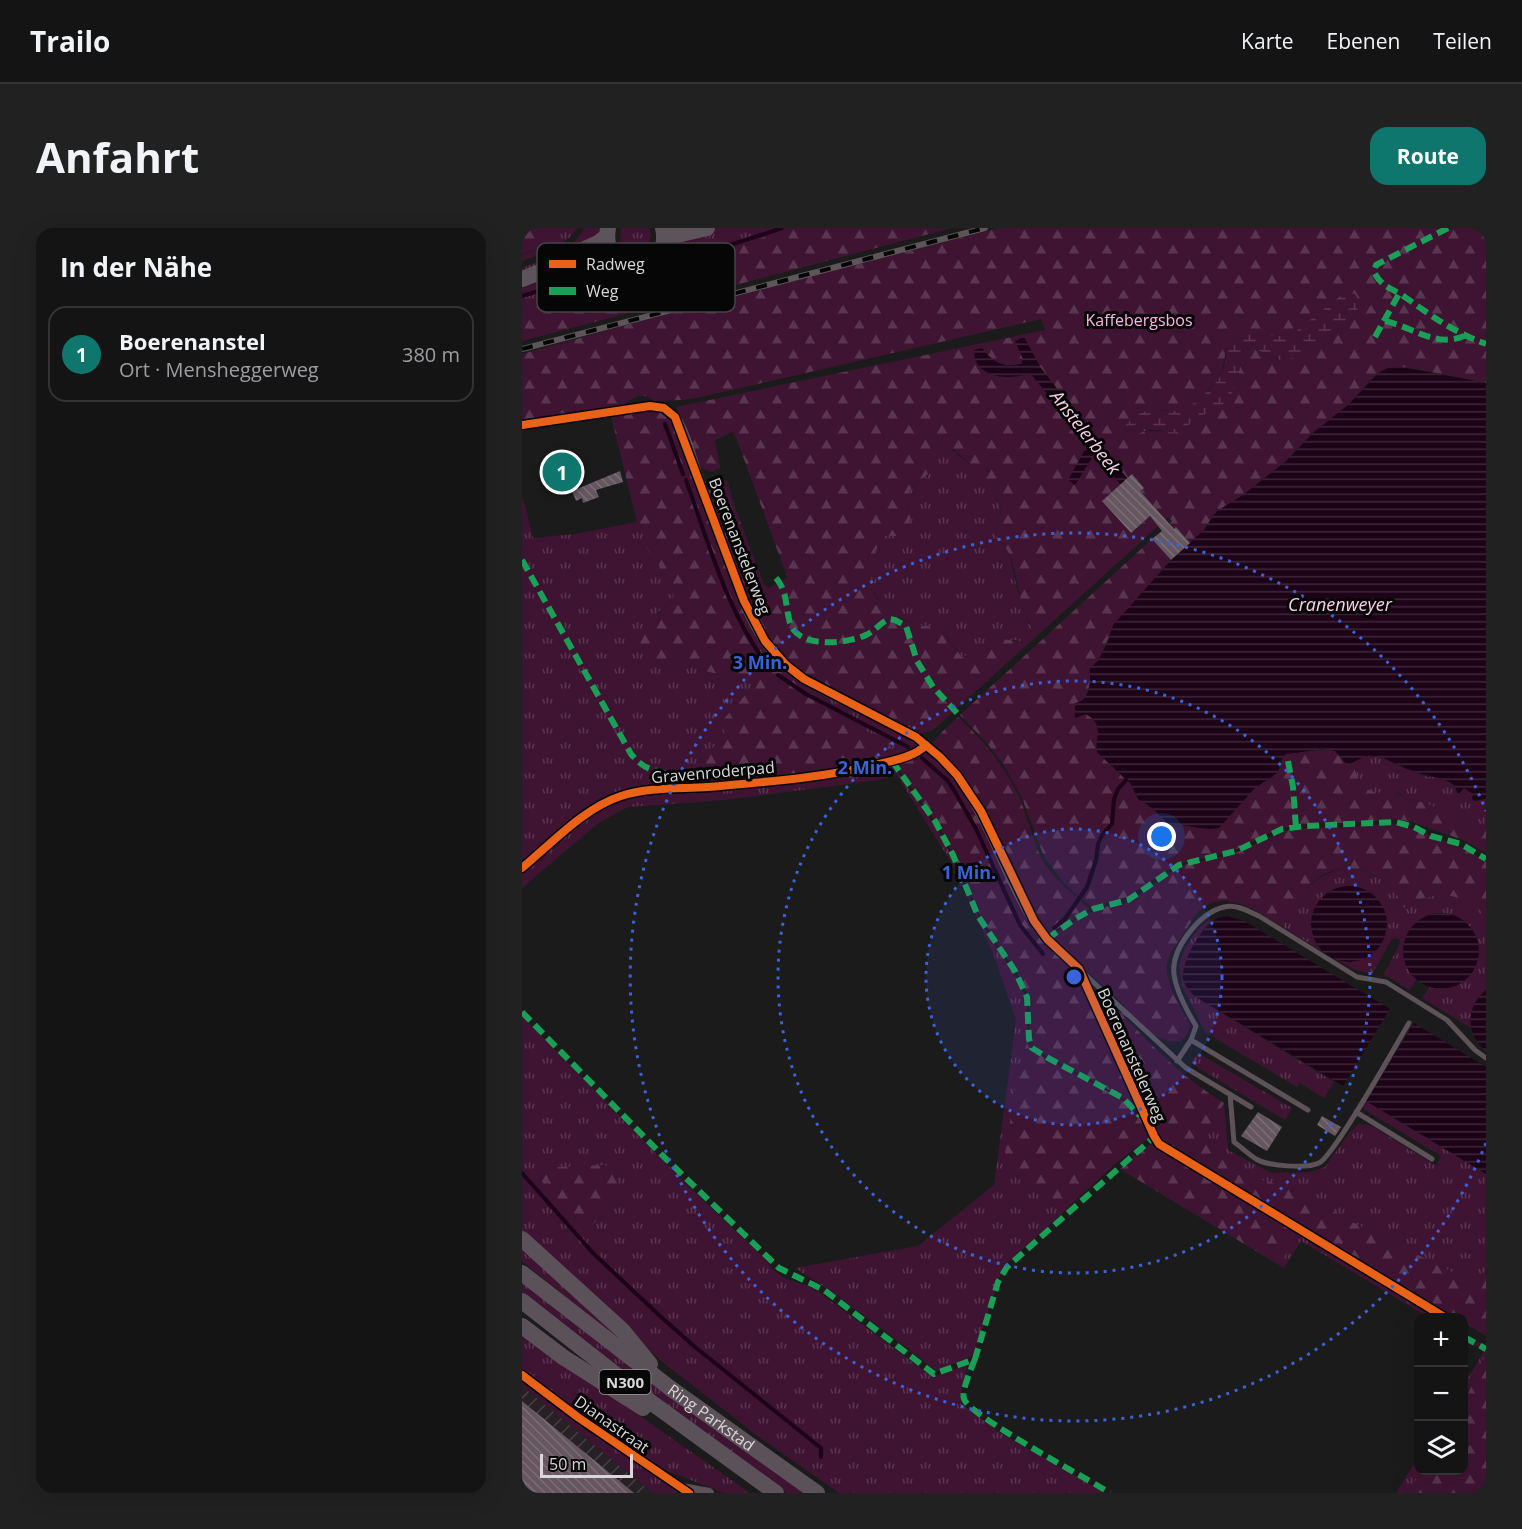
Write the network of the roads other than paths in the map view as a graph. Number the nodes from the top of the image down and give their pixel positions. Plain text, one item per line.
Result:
1 (707, 228) edge
2 (663, 233) edge
3 (537, 273) edge
4 (522, 279) edge
5 (522, 425) edge
6 (1078, 969) joint
7 (1409, 1023) dead end
8 (1191, 1040) junction
9 (1486, 1058) edge
10 (1177, 1061) junction
11 (1230, 1094) junction
12 (1251, 1107) dead end
13 (1308, 1110) dead end
14 (1356, 1112) junction
15 (1432, 1159) dead end
16 (522, 1239) edge
17 (522, 1273) edge
18 (522, 1301) edge
19 (522, 1326) edge
20 (670, 1388) junction
21 (730, 1461) junction
22 (682, 1488) dead end
23 (709, 1493) edge
24 (776, 1493) edge
25 (817, 1493) edge

1 - 2 main road
3 - 4 main road
5 - 6 street, Boerenanstelerweg
6 - 10 lane
7 - 14 lane
8 - 9 lane
8 - 10 lane
8 - 13 lane
10 - 11 lane
11 - 12 lane
11 - 14 lane
14 - 15 lane
16 - 20 highway, N300
17 - 20 highway, Ring Parkstad / N300
18 - 21 highway, Ring Parkstad / N300
19 - 21 highway, N300
20 - 25 highway, Ring Parkstad / N300
21 - 24 highway, Ring Parkstad / N300
22 - 23 street

